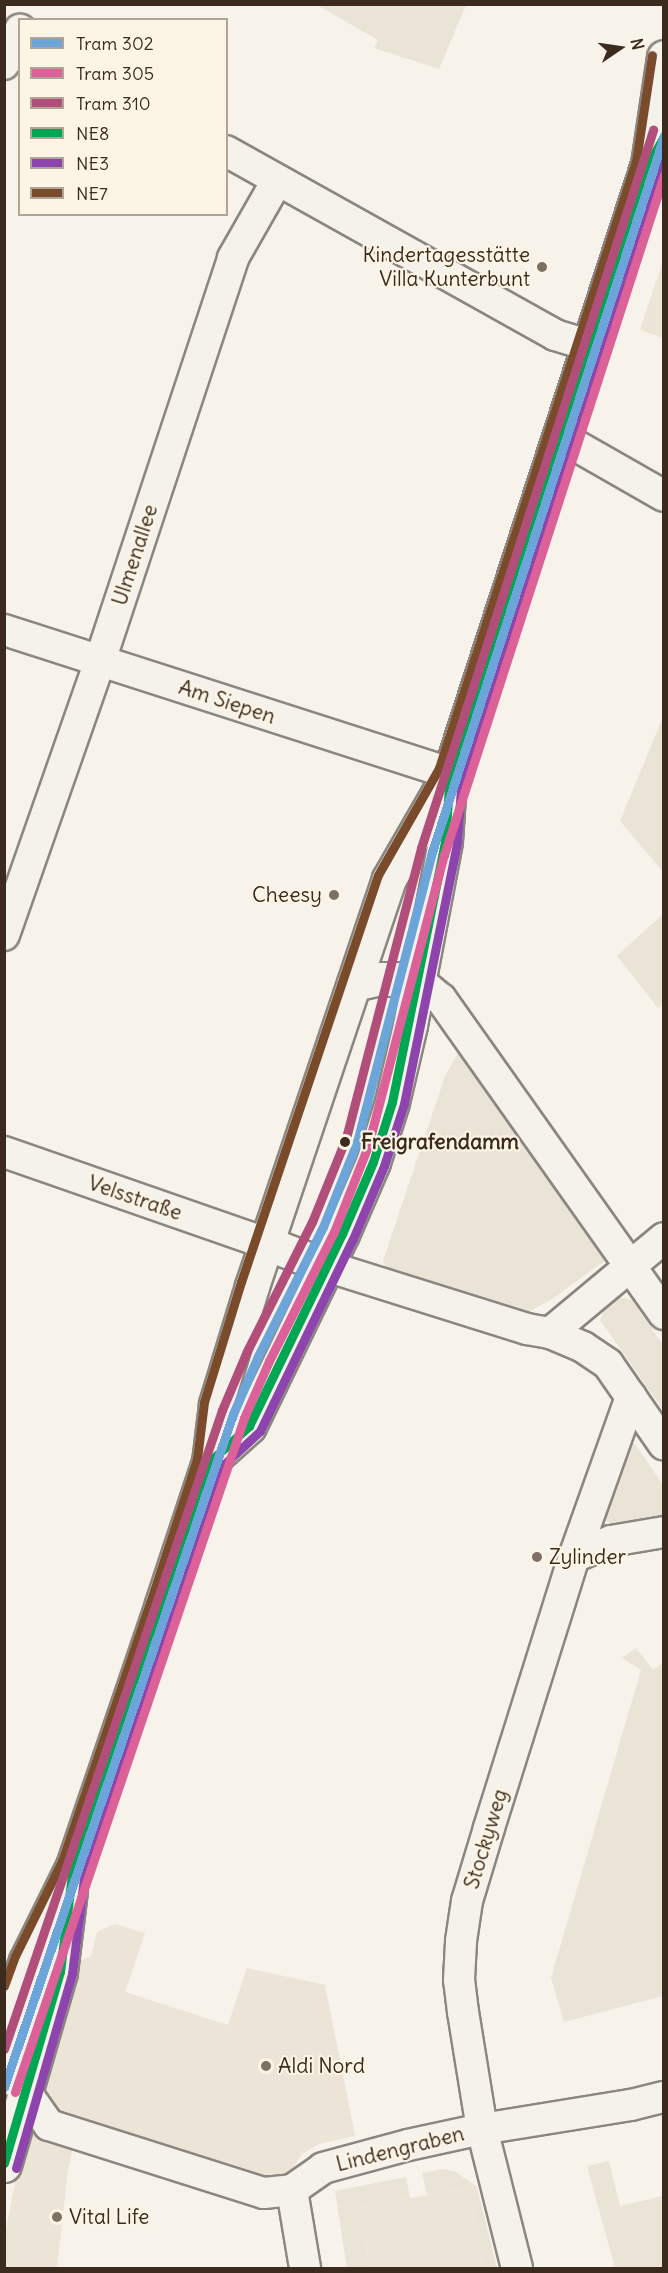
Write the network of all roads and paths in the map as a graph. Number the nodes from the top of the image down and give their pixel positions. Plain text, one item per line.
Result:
1 (4, 20) edge
2 (18, 28) edge
3 (18, 33) edge
4 (663, 57) edge
5 (4, 64) edge
6 (663, 135) edge
7 (228, 152) edge
8 (648, 164) junction
9 (277, 181) junction
10 (588, 345) junction
11 (559, 436) junction
12 (663, 496) edge
13 (4, 630) edge
14 (100, 661) junction
15 (450, 773) junction
16 (4, 935) edge
17 (417, 979) junction
18 (354, 984) junction
19 (4, 1152) edge
20 (663, 1238) edge
21 (266, 1243) junction
22 (326, 1266) junction
23 (630, 1266) junction
24 (663, 1314) edge
25 (550, 1333) junction
26 (631, 1397) junction
27 (663, 1445) edge
28 (209, 1462) junction
29 (663, 1532) edge
30 (574, 1557) junction
31 (74, 1866) junction
32 (6, 2012) edge
33 (15, 2080) edge
34 (663, 2097) edge
35 (482, 2129) junction
36 (4, 2165) edge
37 (292, 2190) junction
38 (305, 2268) edge
39 (517, 2268) edge

1 - 2 street
3 - 5 street
4 - 8 main road
6 - 8 main road
7 - 9 street
8 - 10 main road
9 - 10 street
9 - 14 street, Ulmenallee
10 - 11 main road
11 - 12 street
11 - 15 main road
13 - 14 street, Am Siepen
14 - 15 street, Am Siepen
14 - 16 street, Ulmenallee
15 - 17 main road
15 - 18 main road
17 - 18 main road
17 - 22 main road
17 - 23 street
18 - 21 main road
19 - 21 street, Velsstraße
20 - 23 street
21 - 22 main road
21 - 28 main road
22 - 25 street
22 - 28 main road
23 - 24 street
23 - 25 street
25 - 26 street
26 - 27 street
26 - 30 street, Stockyweg
28 - 31 main road
29 - 30 street
30 - 35 street, Stockyweg
31 - 32 main road
31 - 33 main road
32 - 33 street
33 - 36 main road
33 - 37 street
34 - 35 street, Lindengraben
35 - 37 street, Lindengraben
35 - 39 street, Stockyweg
37 - 38 street

